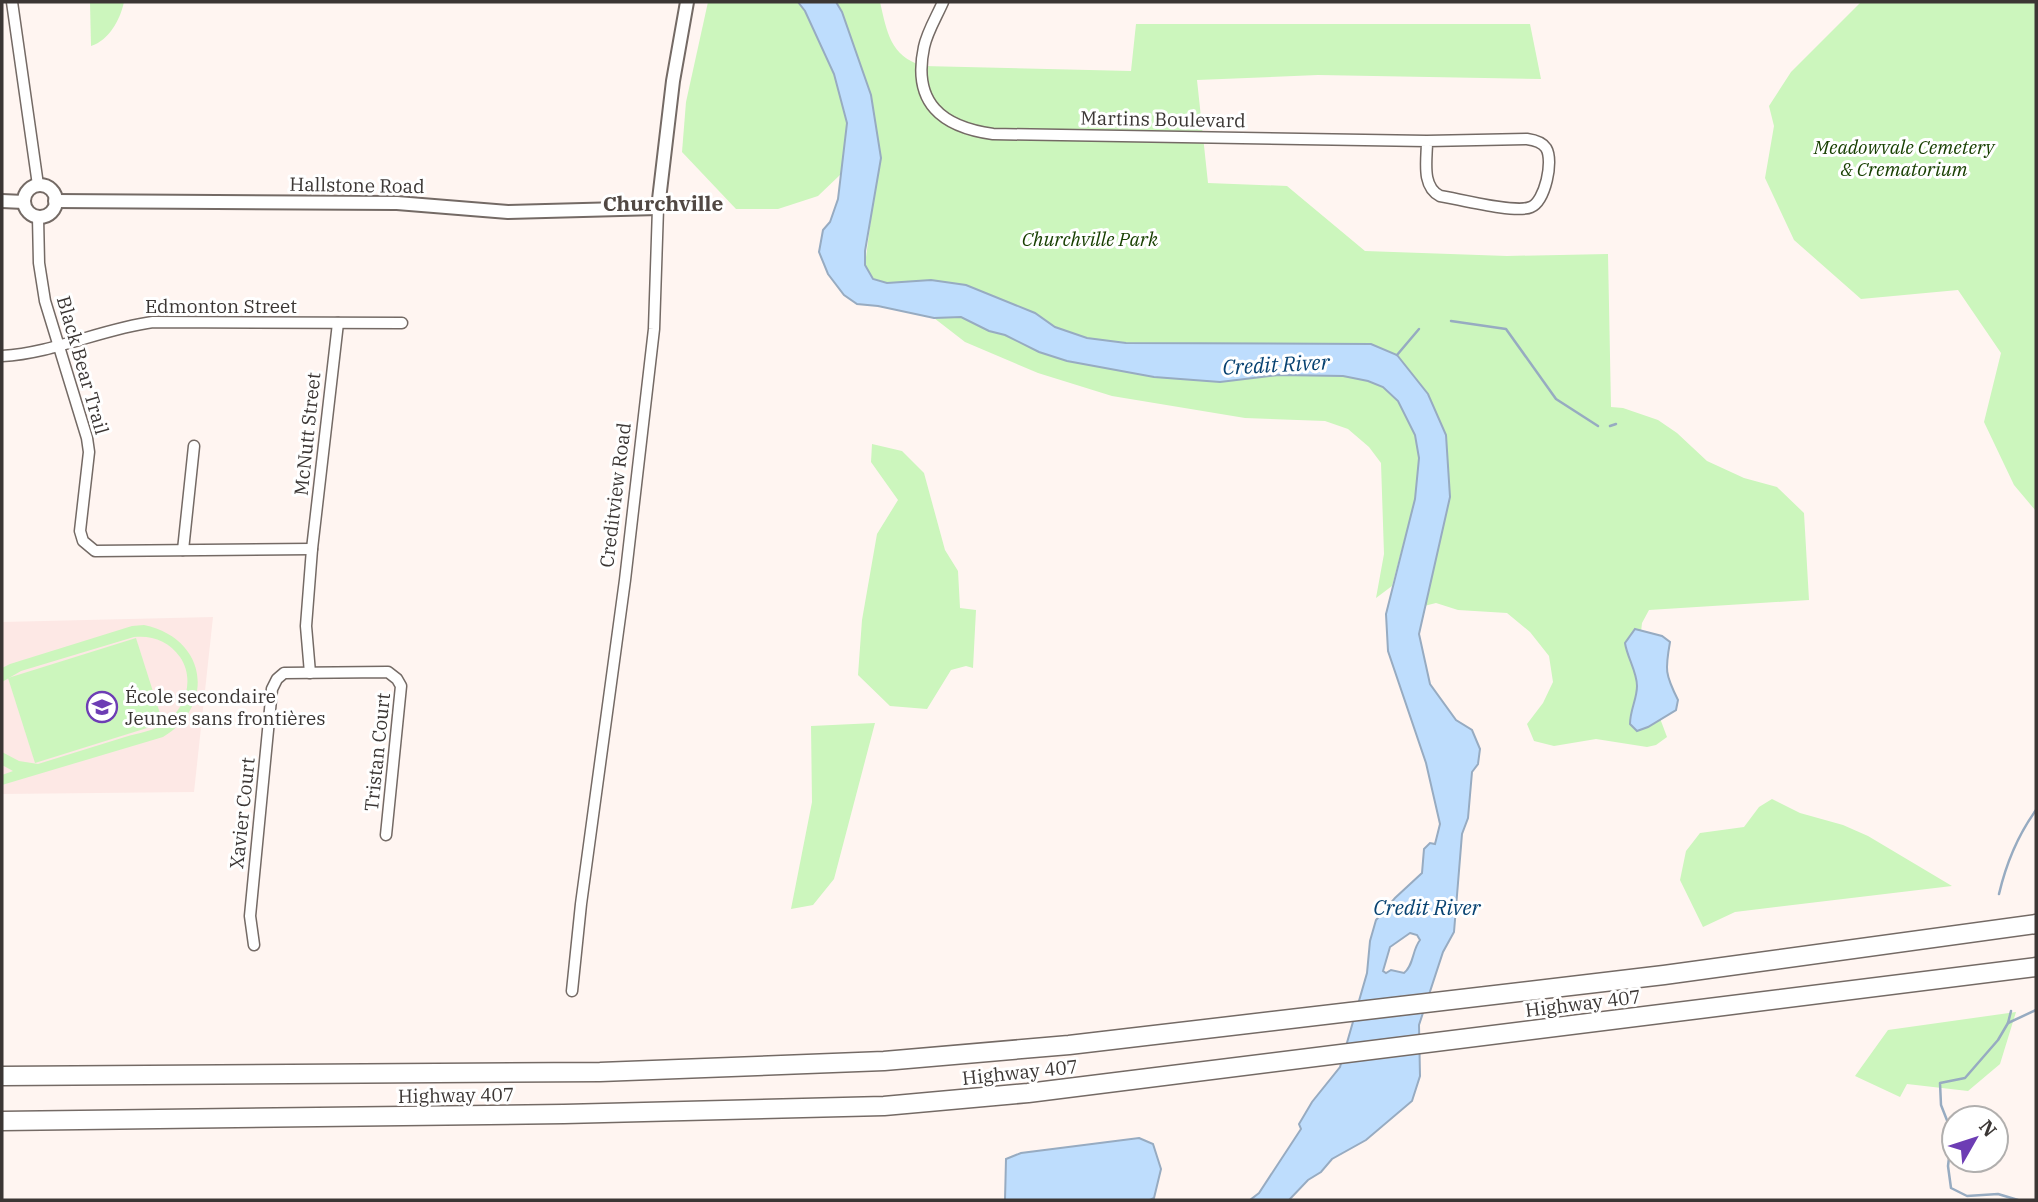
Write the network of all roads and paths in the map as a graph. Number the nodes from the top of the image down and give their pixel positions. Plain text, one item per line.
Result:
1 (12, 2) edge
2 (687, 2) edge
3 (943, 2) edge
4 (1426, 141) junction
5 (38, 186) junction
6 (2, 201) edge
7 (55, 201) junction
8 (24, 202) junction
9 (658, 208) junction
10 (38, 217) junction
11 (338, 323) junction
12 (402, 323) dead end
13 (58, 346) junction
14 (2, 356) edge
15 (194, 446) dead end
16 (312, 549) junction
17 (183, 550) junction
18 (310, 673) junction
19 (386, 835) dead end
20 (2036, 924) edge
21 (254, 945) dead end
22 (2036, 967) edge
23 (572, 991) dead end
24 (2, 1076) edge
25 (2, 1121) edge

1 - 5 street
2 - 9 street, Creditview Road
3 - 4 street, Martins Boulevard
4 - 4 street, Martins Boulevard
5 - 7 street
5 - 8 street
6 - 8 street
7 - 9 street, Hallstone Road
7 - 10 street
8 - 10 street
9 - 23 street, Creditview Road
10 - 13 street, Black Bear Trail
11 - 12 street, Edmonton Street
11 - 13 street, Edmonton Street
11 - 16 street, McNutt Street
13 - 14 street, Edmonton Street
13 - 17 street, Black Bear Trail
15 - 17 street
16 - 17 street, Black Bear Trail
16 - 18 street, McNutt Street
18 - 19 street, Tristan Court
18 - 21 street, Xavier Court
20 - 24 highway, Highway 407
22 - 25 highway, Highway 407

